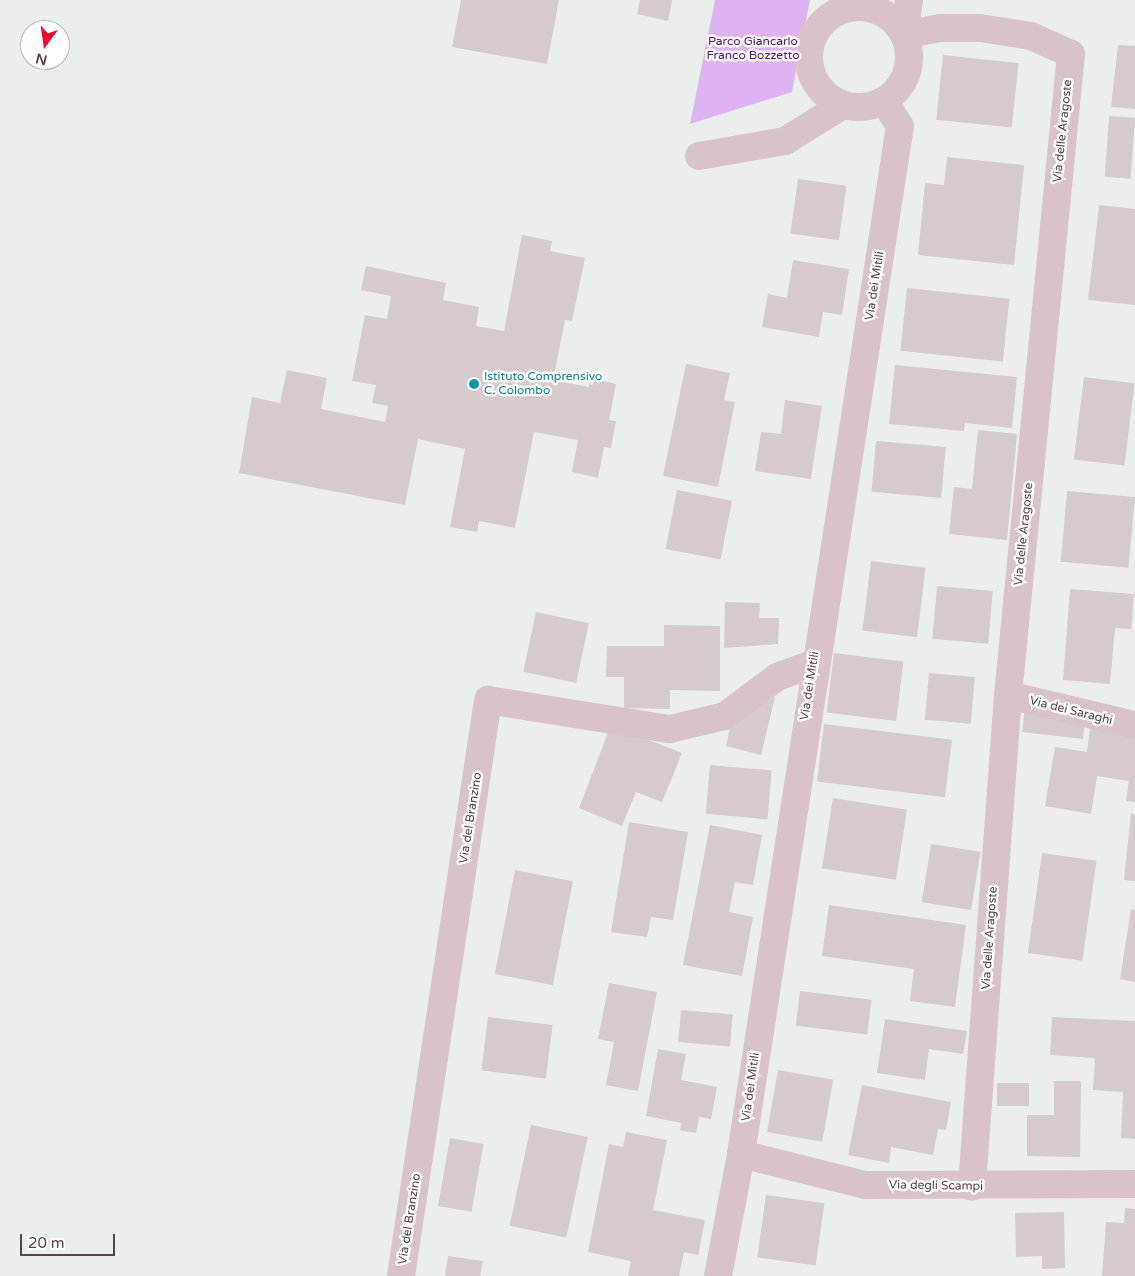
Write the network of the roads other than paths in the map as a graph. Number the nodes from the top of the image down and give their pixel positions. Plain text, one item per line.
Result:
1 (909, 0) edge
2 (834, 7) edge
3 (904, 35) junction
4 (884, 101) junction
5 (843, 105) junction
6 (699, 156) dead end
7 (813, 664) junction
8 (1008, 695) junction
9 (1135, 725) edge
10 (741, 1154) junction
11 (1135, 1184) edge
12 (972, 1187) junction
13 (401, 1276) edge
14 (718, 1276) edge

1 - 3 street
2 - 3 street
2 - 5 street
3 - 4 street
3 - 8 street, Via delle Aragoste
4 - 5 street
4 - 7 street, Via dei Mitili
5 - 6 street
7 - 10 street, Via dei Mitili
7 - 13 street, Via del Branzino
8 - 9 street, Via dei Saraghi
8 - 12 street, Via delle Aragoste
10 - 12 street, Via degli Scampi
10 - 14 street, Via dei Mitili
11 - 12 street, Via degli Scampi

